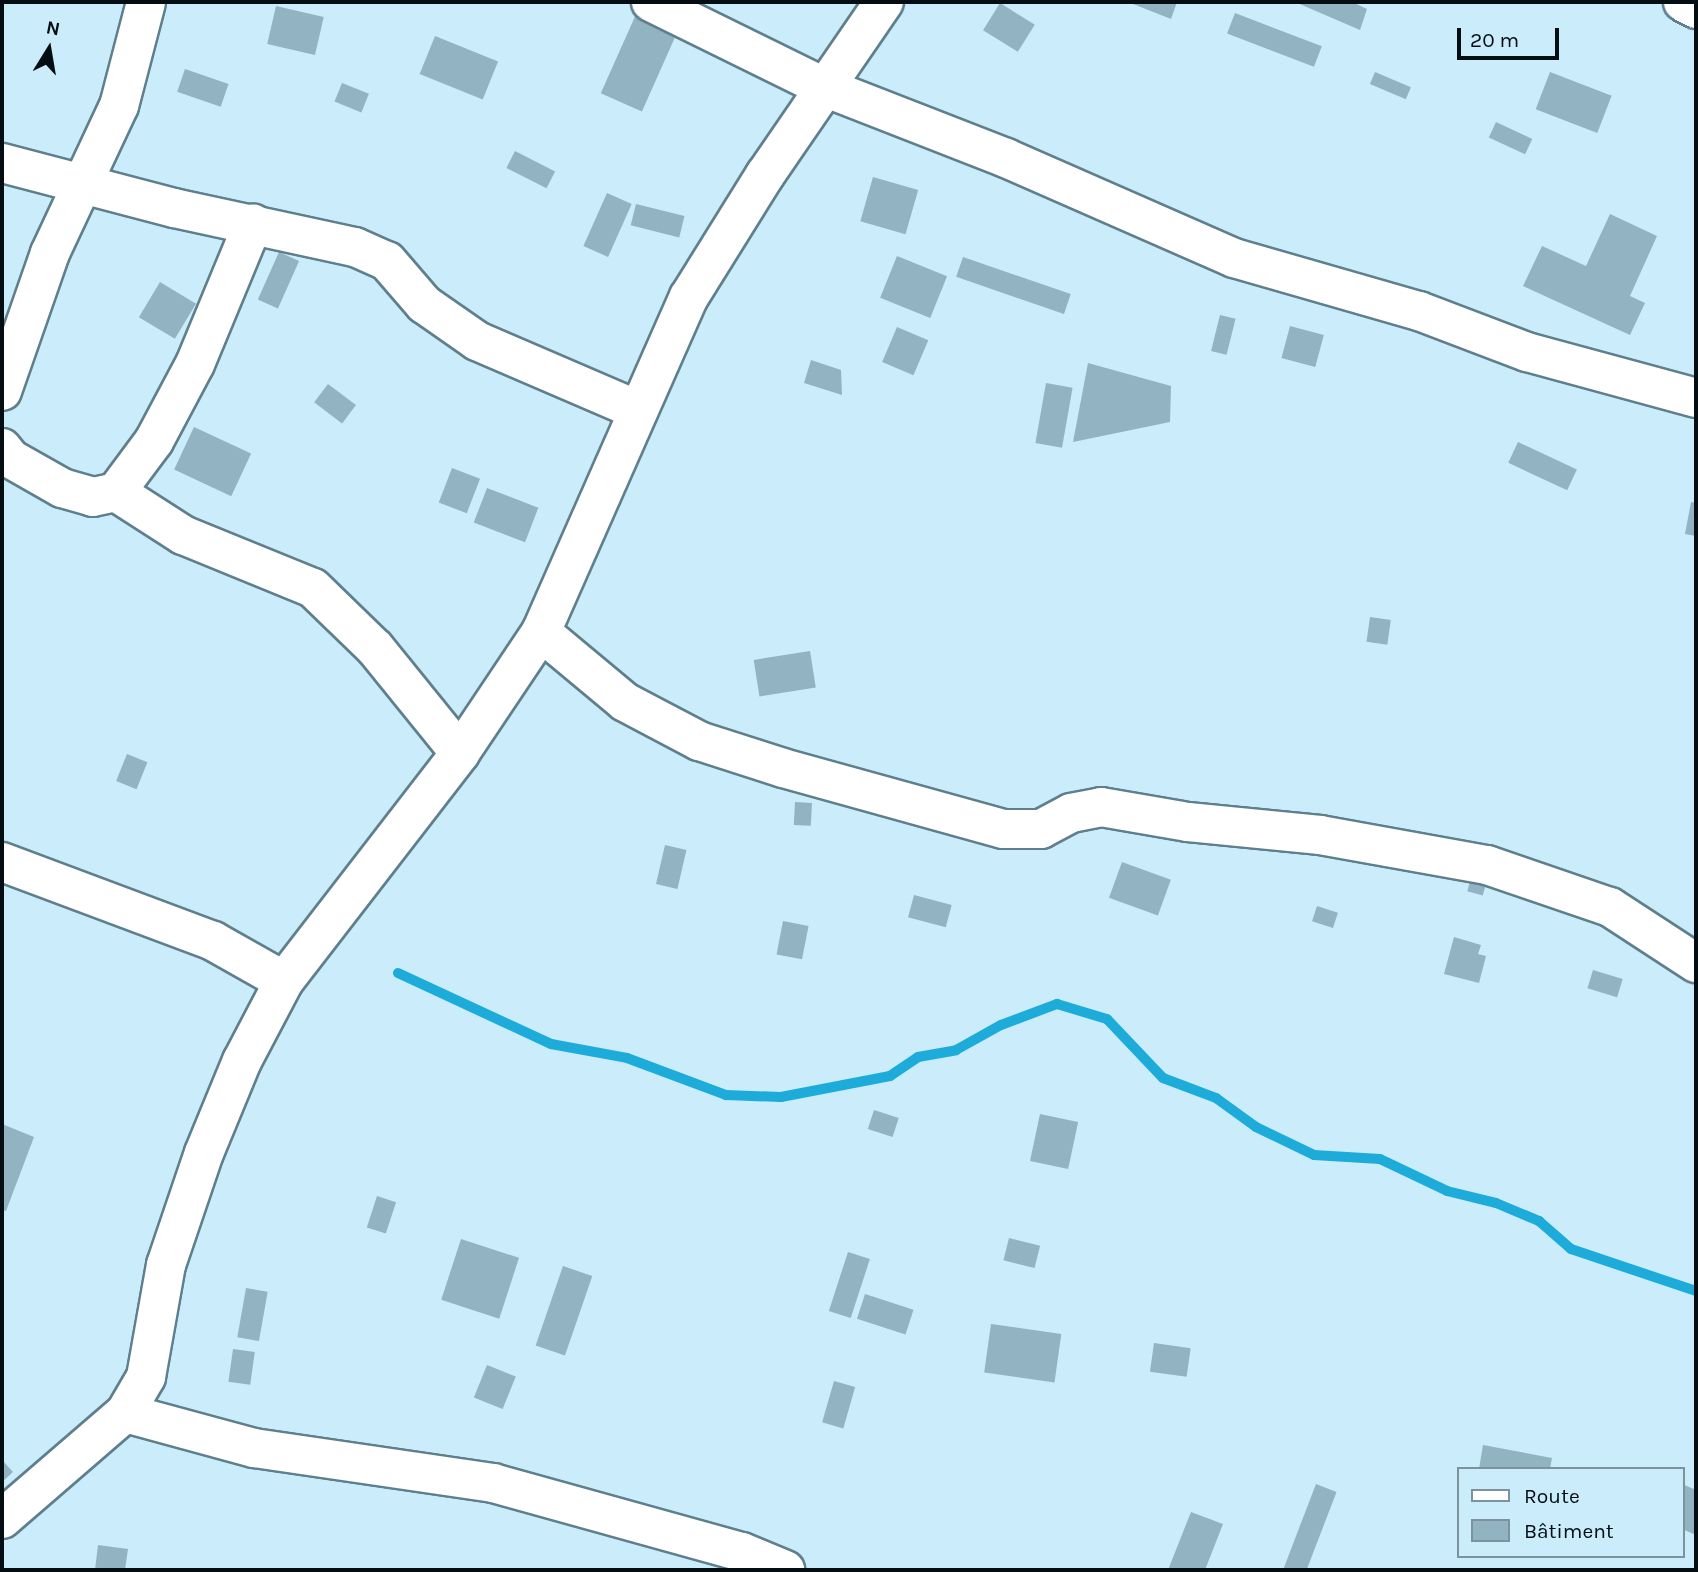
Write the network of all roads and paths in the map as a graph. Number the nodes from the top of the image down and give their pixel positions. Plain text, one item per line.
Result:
1 (146, 2) edge
2 (651, 2) edge
3 (884, 2) edge
4 (1683, 2) edge
5 (1696, 9) edge
6 (824, 87) junction
7 (2, 163) edge
8 (83, 184) junction
9 (253, 224) junction
10 (2, 391) edge
11 (1696, 398) edge
12 (637, 410) junction
13 (2, 448) edge
14 (116, 492) junction
15 (541, 632) junction
16 (460, 753) junction
17 (2, 862) edge
18 (1696, 963) edge
19 (284, 981) junction
20 (125, 1413) junction
21 (2, 1519) edge
22 (785, 1570) edge

1 - 8 street
2 - 6 street
3 - 6 street
4 - 5 street
6 - 11 street
6 - 12 street
7 - 8 street
8 - 9 street
8 - 10 street
9 - 12 street
9 - 14 street
12 - 15 street
13 - 14 street
14 - 16 street
15 - 16 street
15 - 18 street
16 - 19 street
17 - 19 street
19 - 20 street
20 - 21 street
20 - 22 street

